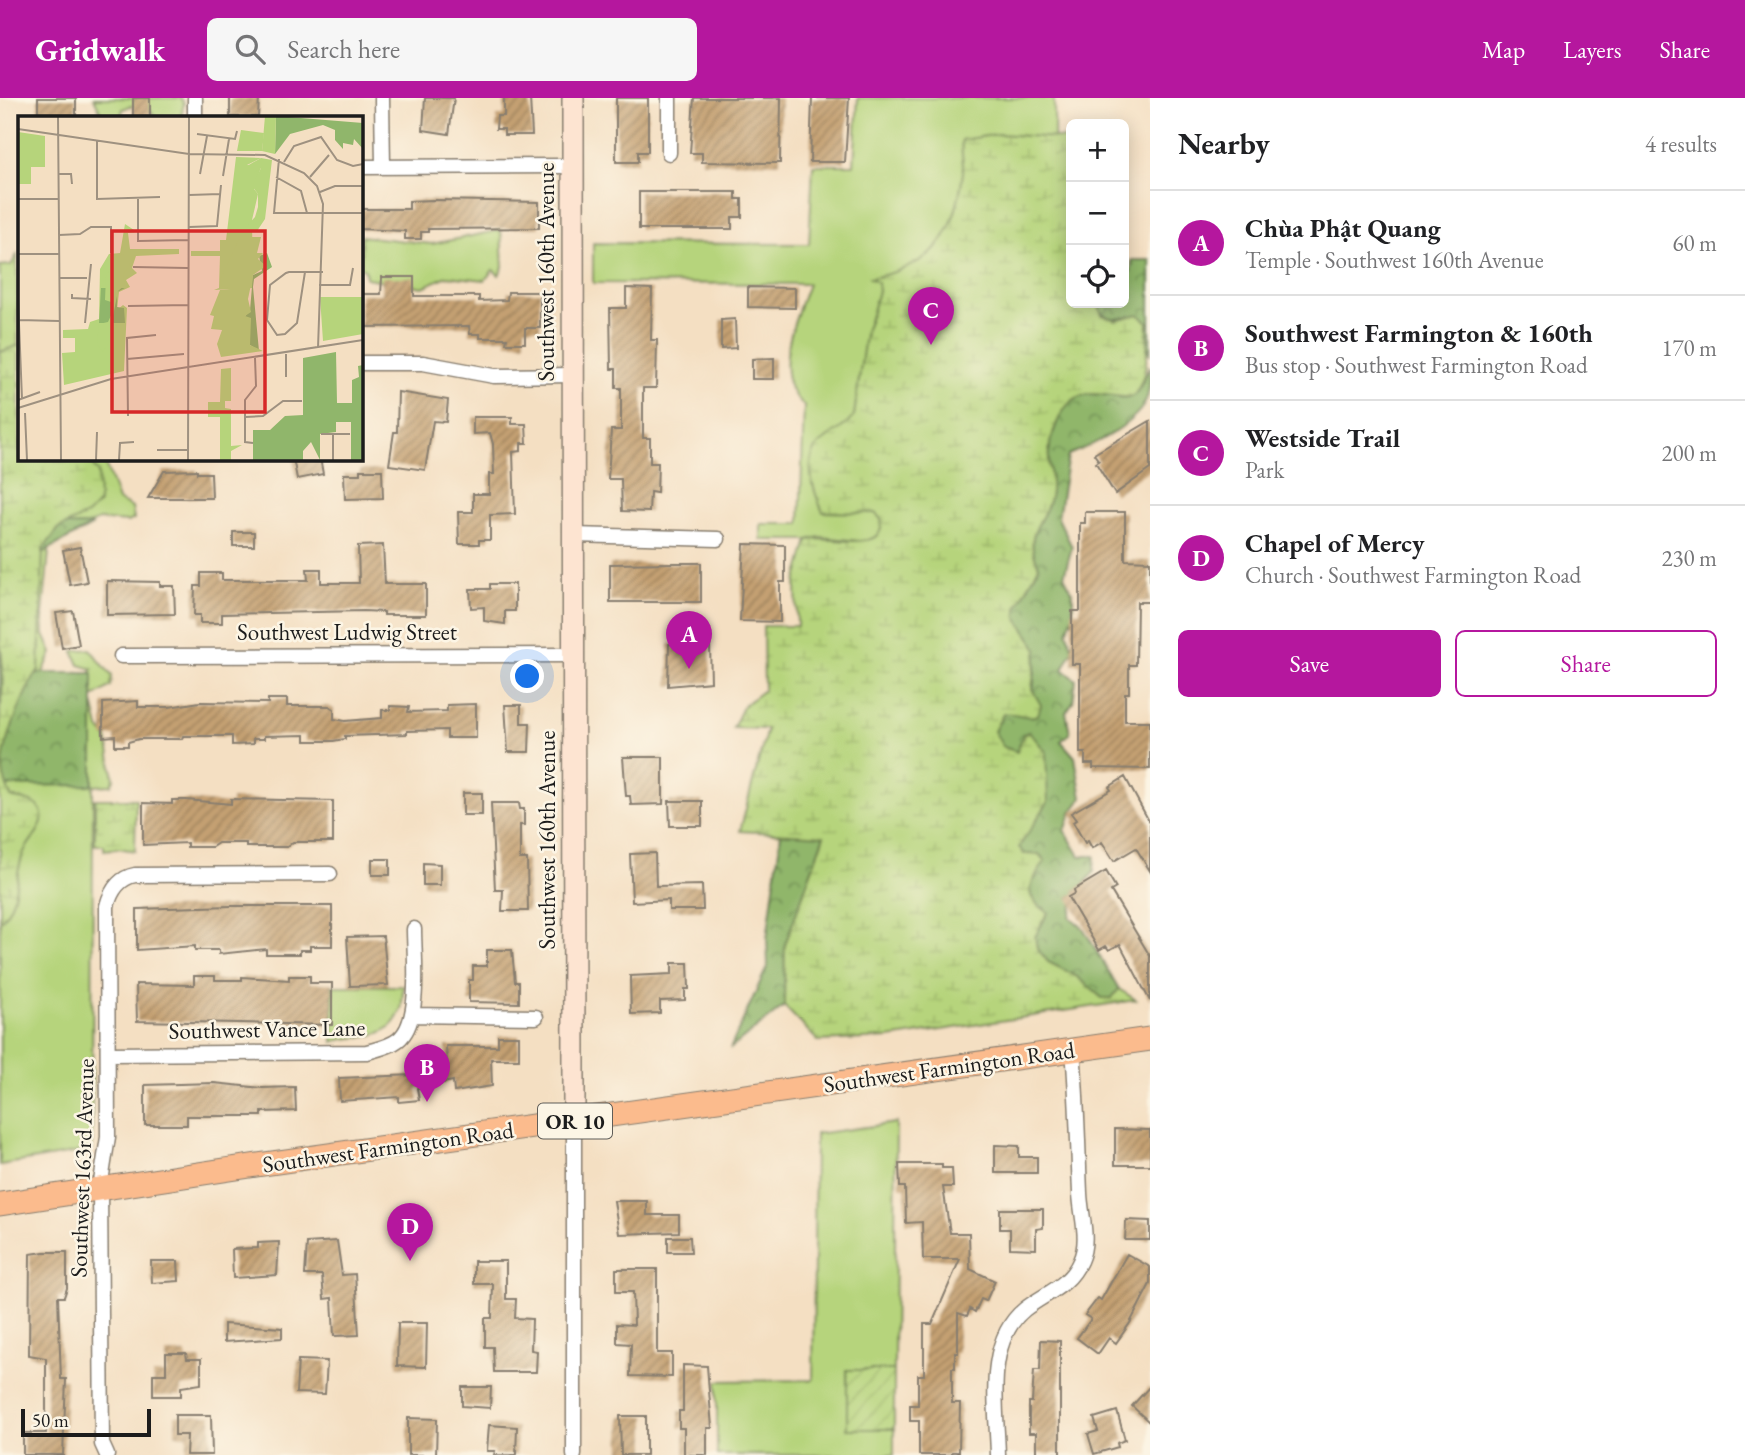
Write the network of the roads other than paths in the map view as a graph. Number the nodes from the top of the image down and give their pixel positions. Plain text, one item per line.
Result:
1 (195, 98) edge
2 (382, 98) edge
3 (573, 98) edge
4 (669, 98) edge
5 (195, 116) edge
6 (669, 153) dead end
7 (573, 166) junction
8 (362, 167) edge
9 (383, 167) junction
10 (362, 363) edge
11 (573, 375) junction
12 (573, 535) junction
13 (718, 539) dead end
14 (573, 654) junction
15 (121, 656) dead end
16 (330, 874) dead end
17 (414, 929) dead end
18 (413, 1015) junction
19 (536, 1017) dead end
20 (1150, 1039) edge
21 (1073, 1049) junction
22 (109, 1054) junction
23 (574, 1121) junction
24 (100, 1188) junction
25 (0, 1204) edge
26 (107, 1455) edge
27 (574, 1455) edge
28 (998, 1455) edge

1 - 5 street
2 - 9 street
3 - 7 street, Southwest 160th Avenue
4 - 6 street
7 - 9 street
7 - 11 street, Southwest 160th Avenue
8 - 9 street
10 - 11 street
11 - 12 street, Southwest 160th Avenue
12 - 13 street
12 - 14 street, Southwest 160th Avenue
14 - 15 street, Southwest Ludwig Street
14 - 23 street, Southwest 160th Avenue
16 - 22 street, Southwest 163rd Avenue
17 - 18 street
18 - 19 street
18 - 22 street, Southwest Vance Lane
20 - 21 main road, Southwest Farmington Road / OR 10
21 - 23 main road, Southwest Farmington Road / OR 10
21 - 28 street
22 - 24 street, Southwest 163rd Avenue
23 - 24 main road, Southwest Farmington Road / OR 10
23 - 27 street, Southwest 160th Avenue
24 - 25 main road, Southwest Farmington Road / OR 10
24 - 26 street, Southwest 163rd Avenue

